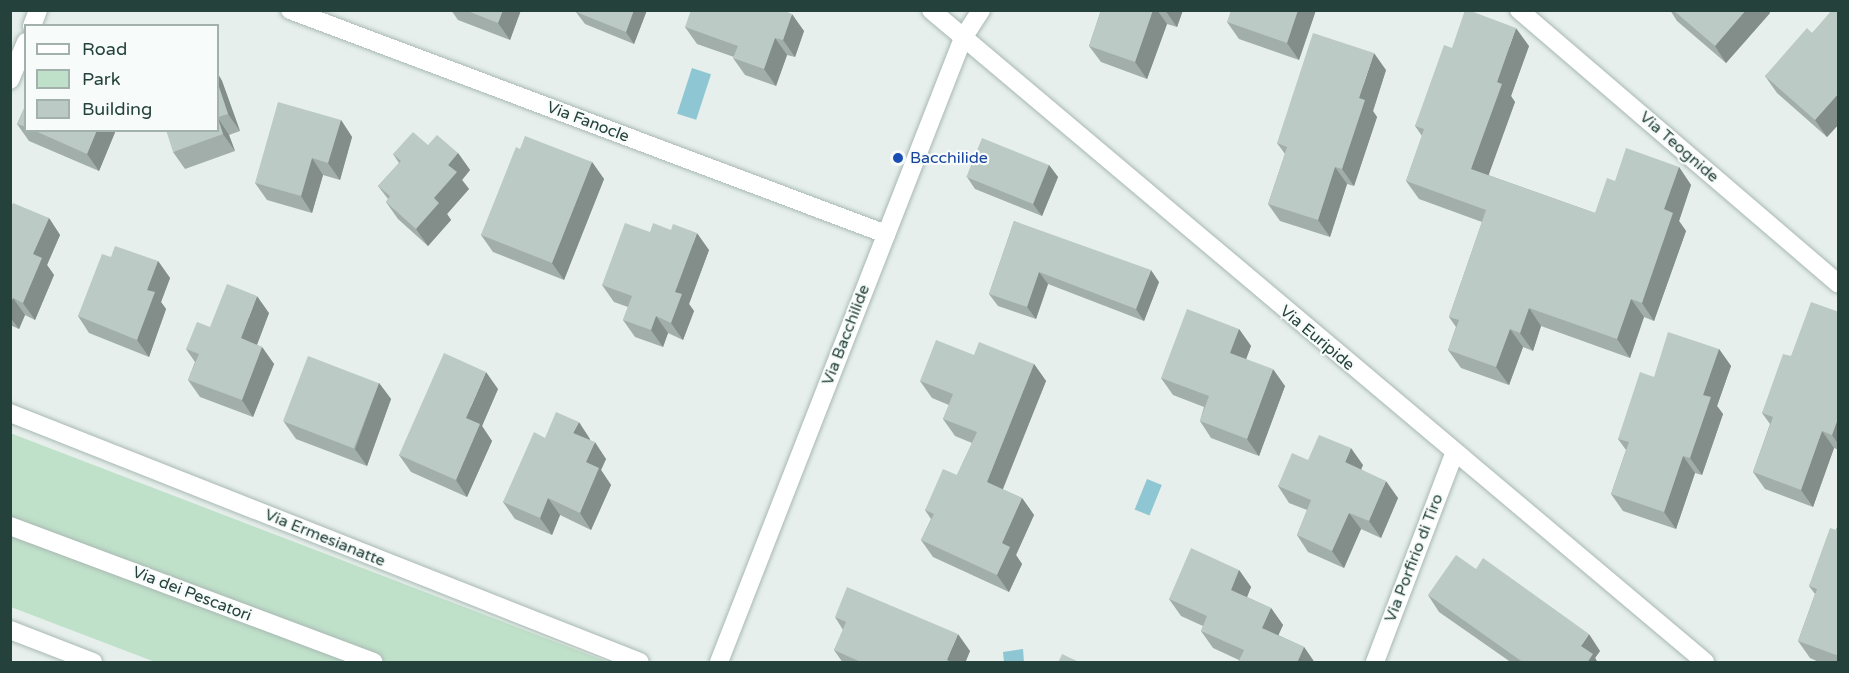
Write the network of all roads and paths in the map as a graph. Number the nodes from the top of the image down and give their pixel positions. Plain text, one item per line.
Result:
1 (290, 10) edge
2 (931, 10) edge
3 (981, 10) edge
4 (1519, 10) edge
5 (963, 38) junction
6 (24, 47) edge
7 (10, 80) edge
8 (885, 234) junction
9 (1839, 283) edge
10 (10, 413) edge
11 (1454, 454) junction
12 (10, 526) edge
13 (10, 630) edge
14 (93, 663) edge
15 (373, 663) edge
16 (640, 663) edge
17 (719, 663) edge
18 (1375, 663) edge
19 (1704, 663) edge

1 - 8 street, Via Fanocle
2 - 5 street, Via Euripide
3 - 5 street, Via Bacchilide
4 - 9 street, Via Teognide
5 - 8 street, Via Bacchilide
5 - 11 street, Via Euripide
6 - 7 street
8 - 17 street, Via Bacchilide
10 - 16 street, Via Ermesianatte
11 - 18 street, Via Porfirio di Tiro
11 - 19 street, Via Euripide
12 - 15 street, Via dei Pescatori
13 - 14 street

